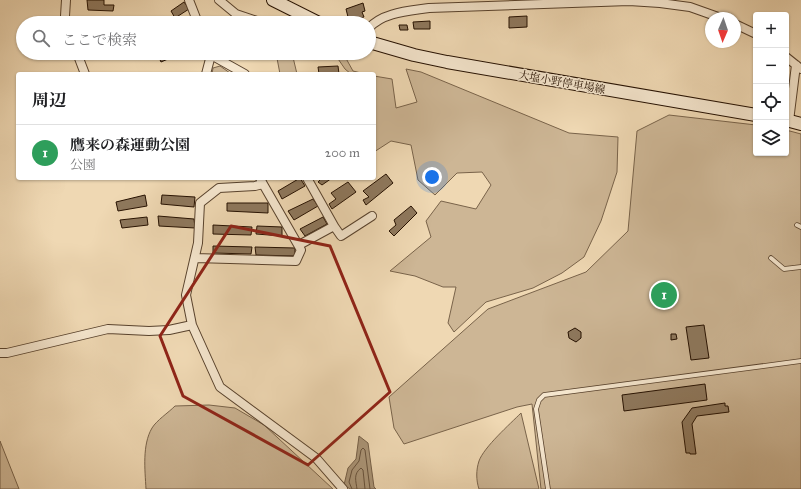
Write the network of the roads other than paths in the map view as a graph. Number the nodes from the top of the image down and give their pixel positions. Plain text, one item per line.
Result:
1 (66, 0) edge
2 (189, 0) edge
3 (219, 0) edge
4 (273, 0) edge
5 (705, 12) edge
6 (65, 16) edge
7 (195, 16) edge
8 (242, 16) edge
9 (305, 16) edge
10 (376, 21) edge
11 (741, 27) edge
12 (753, 33) edge
13 (376, 44) edge
14 (80, 60) edge
15 (209, 60) edge
16 (220, 60) edge
17 (789, 60) edge
18 (798, 67) edge
19 (84, 72) edge
20 (206, 72) edge
21 (242, 72) edge
22 (753, 114) edge
23 (787, 120) edge
24 (789, 121) edge
25 (801, 124) edge
26 (308, 180) edge
27 (262, 181) edge
28 (372, 216) dead end
29 (334, 226) junction
30 (299, 245) junction
31 (195, 258) junction
32 (771, 258) dead end
33 (801, 267) edge
34 (192, 325) junction
35 (0, 353) edge
36 (801, 360) edge
37 (343, 489) edge
38 (548, 489) edge

1 - 6 street
2 - 7 street
3 - 8 street
4 - 9 main road
5 - 10 street
11 - 12 street
13 - 22 main road, 大塩小野停車場線
14 - 19 street
15 - 20 street
16 - 21 street
17 - 18 street
18 - 23 street
24 - 25 main road
26 - 29 street
27 - 30 street
27 - 31 street
28 - 29 street
29 - 30 street
30 - 31 street
31 - 34 street
32 - 33 lane
34 - 35 street
34 - 37 street
36 - 38 lane

